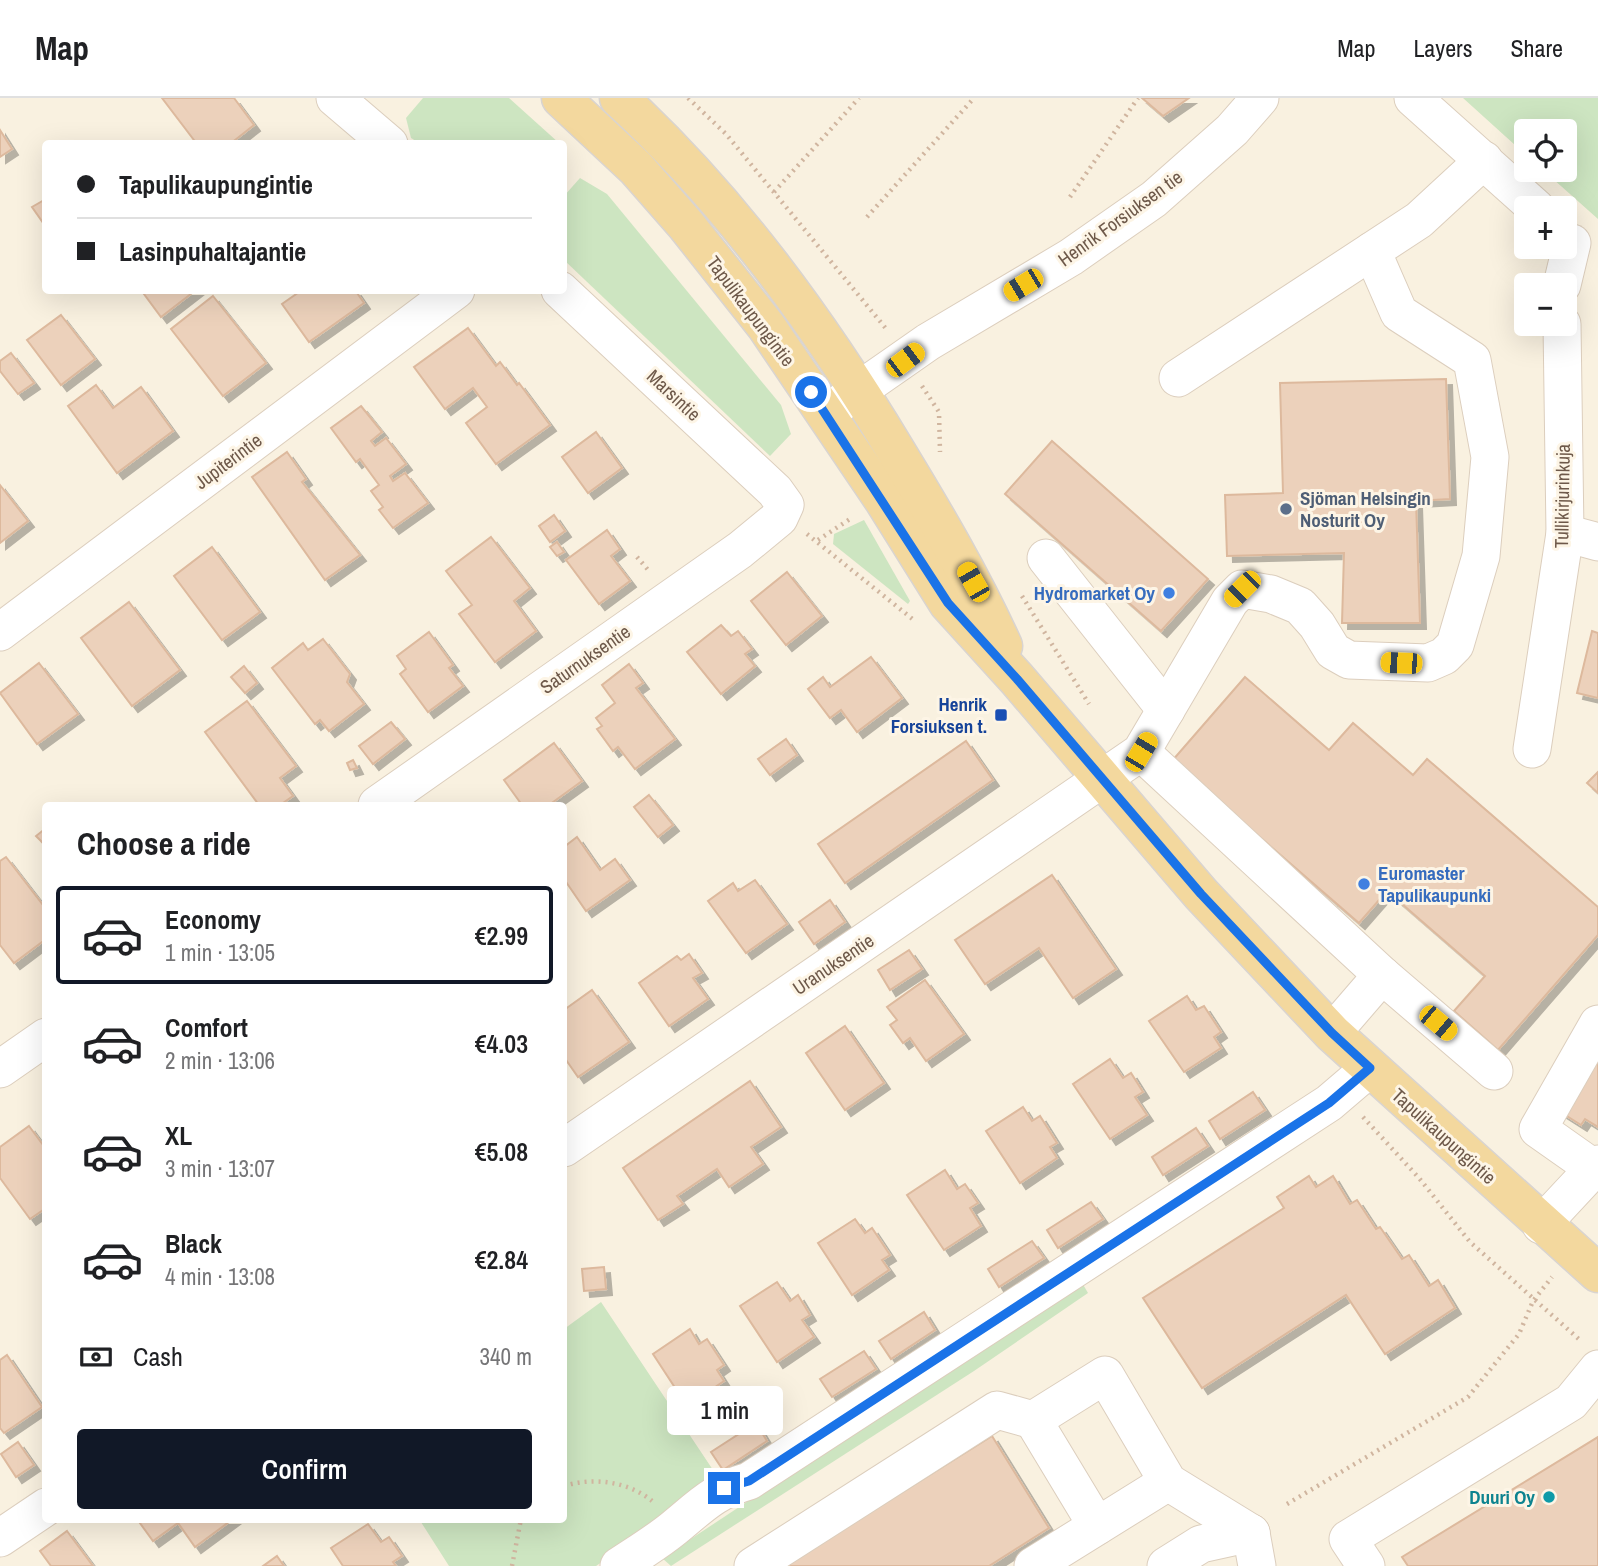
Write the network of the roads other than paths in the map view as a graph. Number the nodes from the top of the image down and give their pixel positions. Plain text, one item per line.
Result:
1 (335, 98) edge
2 (561, 98) edge
3 (619, 98) edge
4 (1260, 98) edge
5 (1413, 98) edge
6 (384, 140) edge
7 (1484, 160) junction
8 (1523, 196) edge
9 (1578, 246) edge
10 (1371, 251) junction
11 (1567, 273) edge
12 (451, 294) edge
13 (564, 294) edge
14 (1563, 336) edge
15 (1178, 377) dead end
16 (860, 391) junction
17 (826, 414) junction
18 (785, 505) joint
19 (1581, 538) edge
20 (1046, 558) dead end
21 (0, 632) edge
22 (1017, 679) junction
23 (1166, 710) junction
24 (1532, 749) dead end
25 (1141, 752) junction
26 (1101, 779) junction
27 (381, 802) edge
28 (1382, 975) junction
29 (1598, 1024) edge
30 (1332, 1033) junction
31 (42, 1040) edge
32 (1370, 1068) junction
33 (0, 1069) edge
34 (1494, 1071) dead end
35 (567, 1146) edge
36 (1595, 1166) edge
37 (1541, 1225) junction
38 (1598, 1273) edge
39 (1598, 1369) edge
40 (1033, 1420) junction
41 (1168, 1482) junction
42 (42, 1510) edge
43 (1097, 1526) junction
44 (0, 1538) edge
45 (1254, 1550) edge
46 (629, 1564) edge
47 (753, 1566) edge
48 (1033, 1566) edge
49 (1166, 1566) edge
50 (1366, 1566) edge

1 - 6 street
2 - 17 main road, Tapulikaupungintie
3 - 16 main road, Tapulikaupungintie
4 - 16 street, Henrik Forsiuksen tie
5 - 7 street
7 - 8 street
7 - 10 street
9 - 11 street
10 - 15 street
10 - 23 street
12 - 21 street, Jupiterintie
13 - 18 street, Marsintie
14 - 19 street, Tullikirjurinkuja
16 - 17 street, Henrik Forsiuksen tie
16 - 22 main road, Tapulikaupungintie
17 - 22 main road, Tapulikaupungintie
18 - 27 street, Saturnuksentie
19 - 24 street, Tullikirjurinkuja
20 - 23 street
22 - 26 main road, Tapulikaupungintie
23 - 25 street
25 - 26 street, Uranuksentie
25 - 28 street
26 - 30 main road, Tapulikaupungintie
26 - 35 street, Uranuksentie
28 - 30 street
28 - 34 street
29 - 36 street
30 - 32 main road, Tapulikaupungintie
31 - 33 street
32 - 37 main road, Tapulikaupungintie
32 - 46 street
36 - 37 street
37 - 38 main road, Tapulikaupungintie
39 - 50 street
40 - 41 street
40 - 43 street
40 - 47 street
41 - 43 street
41 - 45 street
42 - 44 street
43 - 48 street
45 - 49 street

